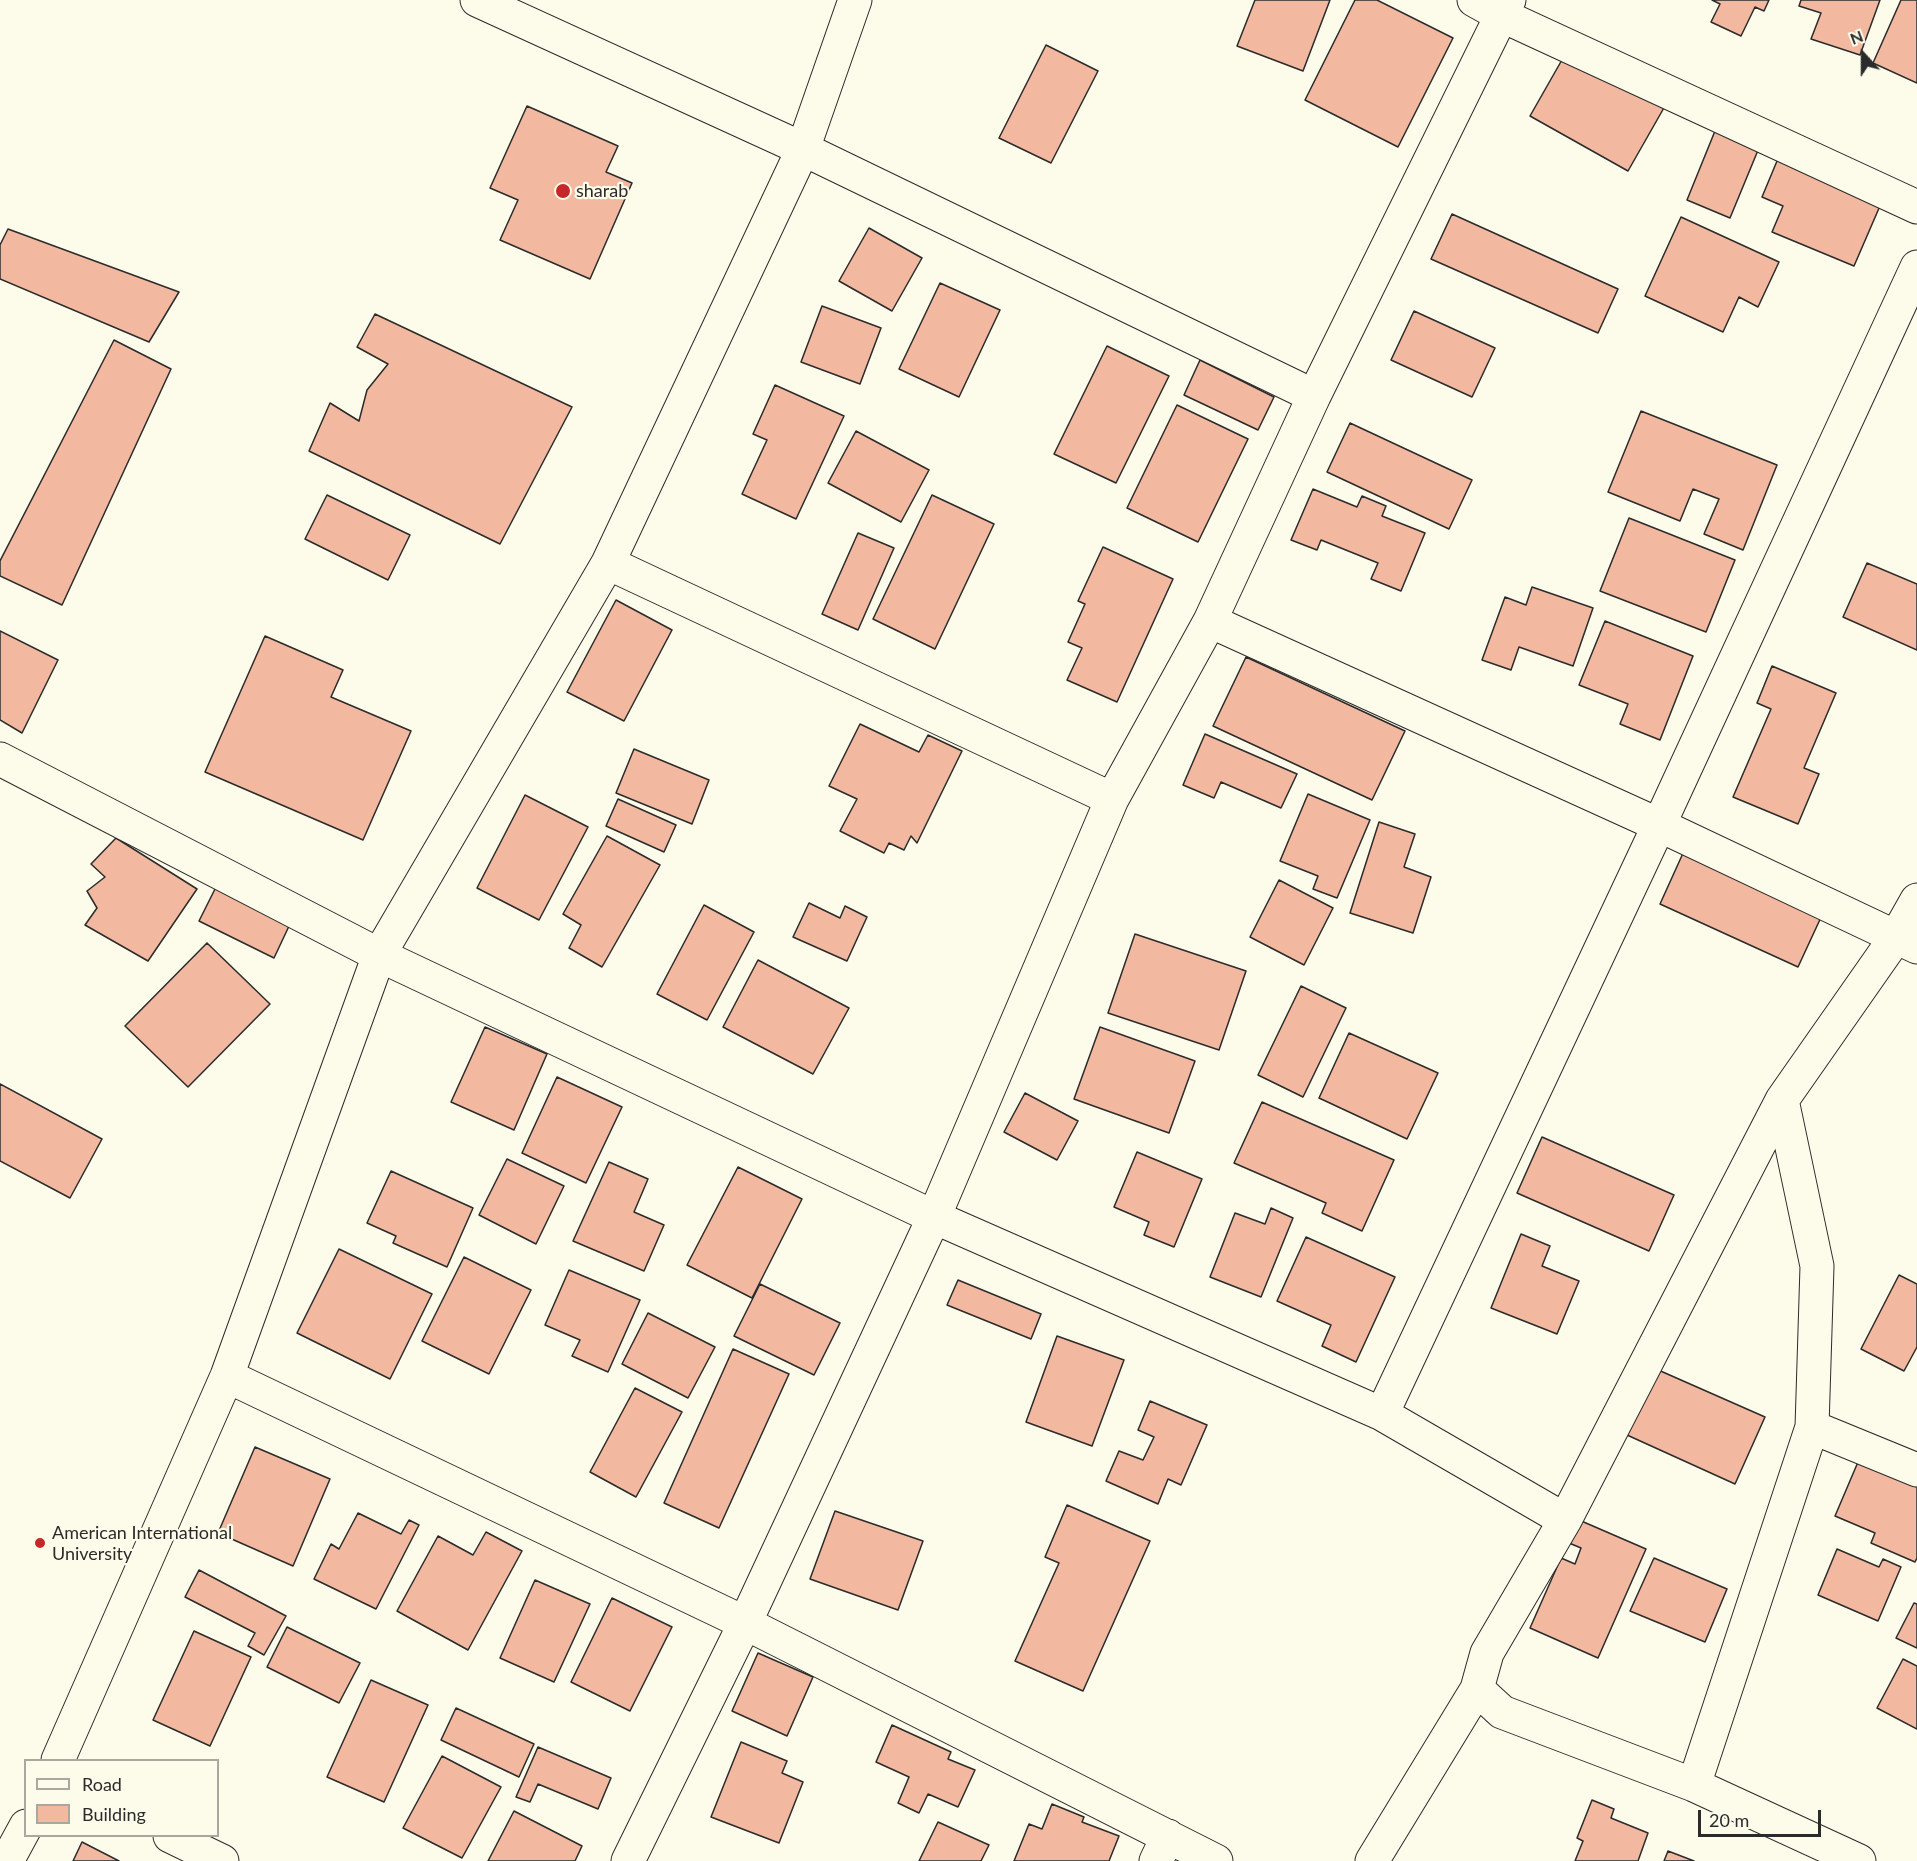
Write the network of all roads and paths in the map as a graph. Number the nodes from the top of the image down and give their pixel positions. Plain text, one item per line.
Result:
1 (477, 0) edge
2 (855, 0) edge
3 (1495, 5) edge
4 (803, 149) junction
5 (1917, 207) edge
6 (1917, 267) edge
7 (1314, 396) junction
8 (608, 563) junction
9 (1210, 621) junction
10 (0, 759) edge
11 (1112, 799) junction
12 (1659, 825) junction
13 (1917, 900) edge
14 (1906, 942) edge
15 (379, 955) junction
16 (1782, 1100) junction
17 (934, 1217) junction
18 (227, 1376) junction
19 (1382, 1414) junction
20 (1812, 1427) junction
21 (1917, 1470) edge
22 (1565, 1520) junction
23 (745, 1623) junction
24 (1477, 1689) junction
25 (59, 1759) edge
26 (1694, 1785) junction
27 (24, 1830) edge
28 (172, 1837) edge
29 (1162, 1849) edge
30 (8, 1861) edge
31 (222, 1861) edge
32 (628, 1861) edge
33 (1216, 1861) edge
34 (1372, 1861) edge
35 (1859, 1861) edge

1 - 4 street
2 - 4 street
3 - 5 street
3 - 7 street
4 - 7 street
4 - 8 street
6 - 12 street
7 - 9 street
8 - 11 street
8 - 15 street
9 - 11 street
9 - 12 street
10 - 15 street
11 - 17 street
12 - 14 street
12 - 19 street
13 - 14 street
14 - 16 street
15 - 17 street
15 - 18 street
16 - 20 street
16 - 22 street
17 - 19 street
17 - 23 street
18 - 23 street
18 - 25 street
19 - 22 street
20 - 21 street
20 - 26 street
22 - 24 street
23 - 29 street
23 - 32 street
24 - 26 street
24 - 34 street
26 - 35 street
27 - 30 street
28 - 31 street
29 - 33 street

